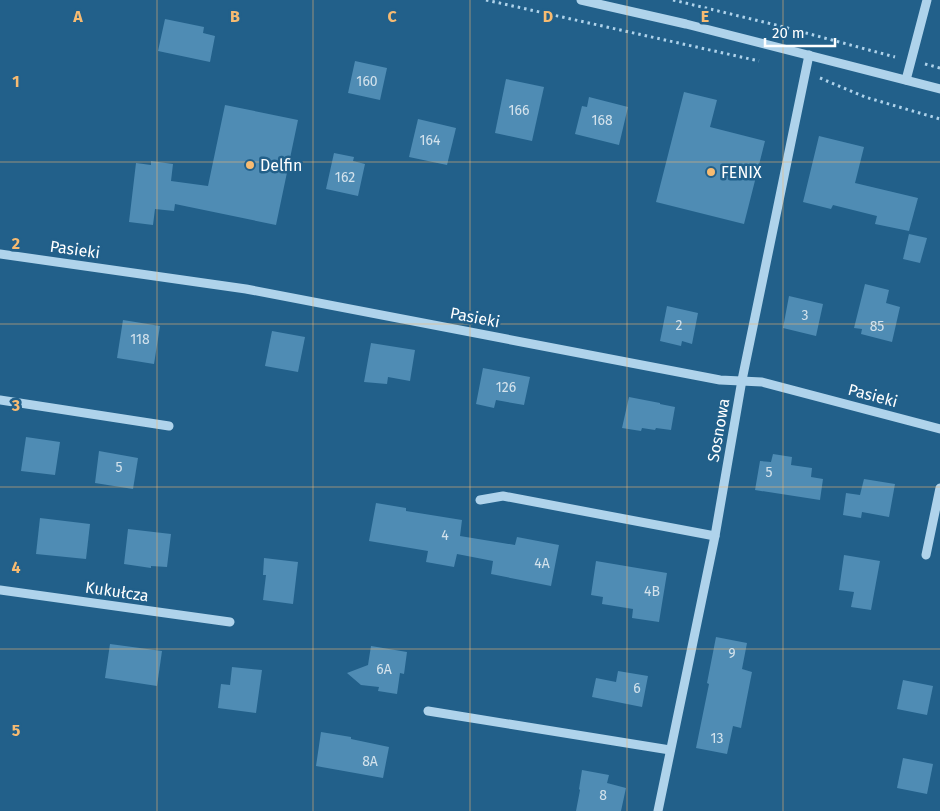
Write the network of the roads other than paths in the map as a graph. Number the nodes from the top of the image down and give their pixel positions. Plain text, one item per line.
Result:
1 (581, 0) edge
2 (926, 0) edge
3 (809, 55) junction
4 (906, 80) junction
5 (940, 90) edge
6 (0, 254) edge
7 (742, 380) junction
8 (0, 400) edge
9 (169, 426) dead end
10 (940, 429) edge
11 (940, 488) edge
12 (480, 500) dead end
13 (715, 536) junction
14 (926, 555) dead end
15 (0, 590) edge
16 (230, 622) dead end
17 (428, 711) dead end
18 (670, 750) junction
19 (658, 811) edge

1 - 3 street
2 - 4 street
3 - 4 street
3 - 7 street, Sosnowa
4 - 5 street
6 - 7 street, Pasieki
7 - 10 street, Pasieki
7 - 13 street, Sosnowa
8 - 9 street
11 - 14 street
12 - 13 street
13 - 18 street, Sosnowa
15 - 16 street, Kukułcza
17 - 18 street
18 - 19 street, Sosnowa

